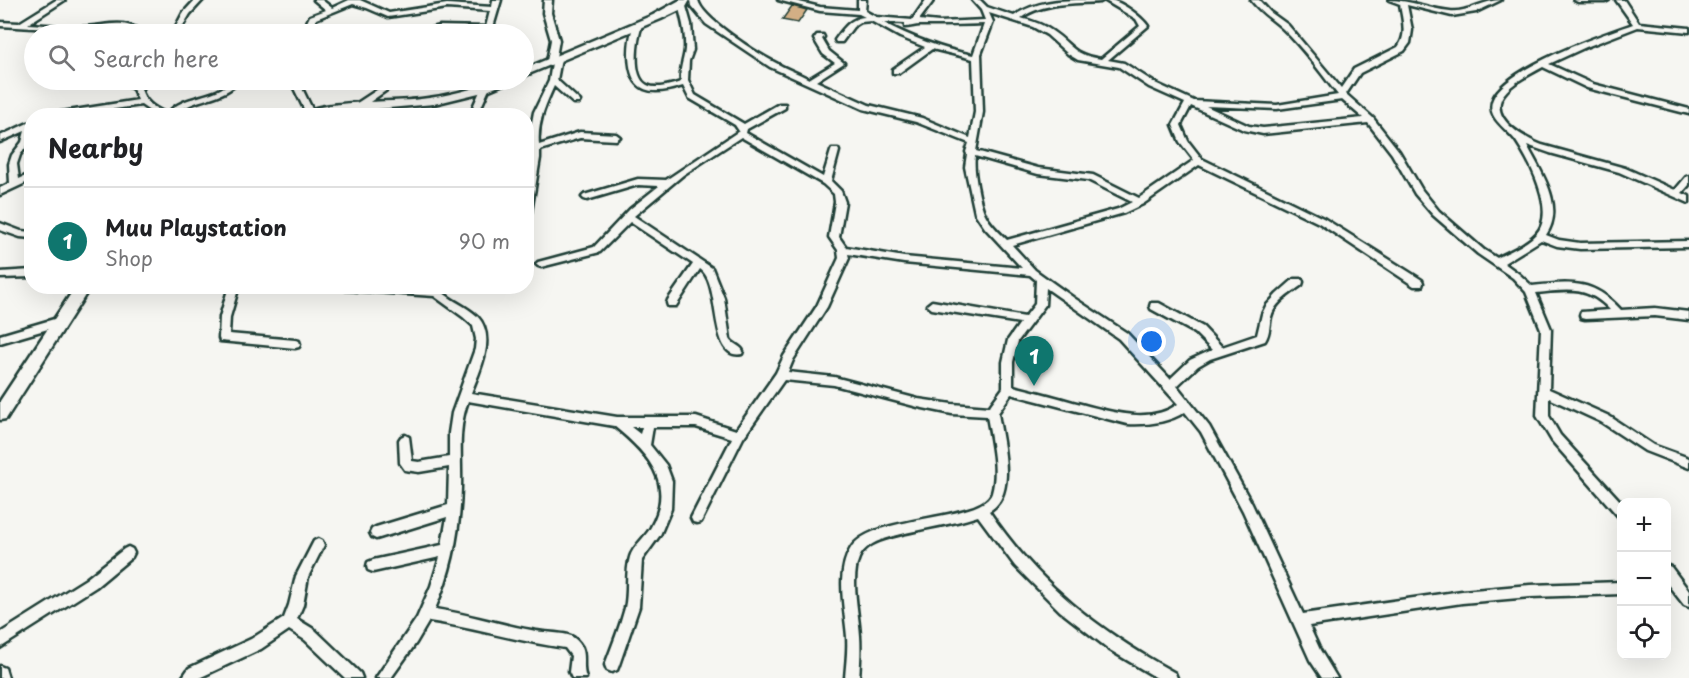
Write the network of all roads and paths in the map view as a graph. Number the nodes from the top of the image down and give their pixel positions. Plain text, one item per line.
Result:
1 (61, 0) edge
2 (199, 0) edge
3 (318, 0) edge
4 (497, 0) edge
5 (548, 0) edge
6 (694, 0) edge
7 (782, 0) edge
8 (862, 0) edge
9 (930, 0) edge
10 (976, 0) edge
11 (1100, 0) edge
12 (1107, 0) edge
13 (1255, 0) edge
14 (1393, 0) edge
15 (1497, 0) edge
16 (1578, 0) edge
17 (1605, 0) edge
18 (354, 1) edge
19 (1626, 1) edge
20 (684, 3) edge
21 (1403, 3) junction
22 (493, 9) junction
23 (984, 9) junction
24 (330, 10) junction
25 (861, 12) junction
26 (1016, 18) junction
27 (875, 19) junction
28 (989, 22) junction
29 (913, 23) junction
30 (0, 24) edge
31 (181, 24) edge
32 (313, 24) edge
33 (490, 24) edge
34 (638, 24) junction
35 (21, 25) junction
36 (24, 25) edge
37 (1637, 25) junction
38 (1689, 30) edge
39 (897, 31) junction
40 (820, 37) dead end
41 (840, 40) dead end
42 (930, 47) junction
43 (978, 58) junction
44 (554, 60) junction
45 (1103, 61) junction
46 (1544, 65) junction
47 (534, 69) edge
48 (896, 71) dead end
49 (553, 81) junction
50 (811, 81) junction
51 (686, 83) junction
52 (137, 90) edge
53 (225, 90) edge
54 (297, 90) edge
55 (382, 90) edge
56 (468, 90) edge
57 (482, 90) edge
58 (1343, 95) junction
59 (576, 101) dead end
60 (142, 102) junction
61 (1189, 103) junction
62 (782, 106) dead end
63 (357, 107) junction
64 (102, 108) edge
65 (147, 108) edge
66 (176, 108) edge
67 (303, 108) edge
68 (350, 108) edge
69 (476, 108) edge
70 (1689, 112) edge
71 (1370, 120) junction
72 (24, 129) edge
73 (742, 131) junction
74 (615, 137) dead end
75 (1519, 138) junction
76 (0, 139) edge
77 (971, 147) junction
78 (24, 148) edge
79 (537, 148) junction
80 (835, 152) dead end
81 (1199, 161) junction
82 (534, 165) edge
83 (1689, 179) edge
84 (24, 180) edge
85 (826, 182) junction
86 (668, 183) junction
87 (15, 184) junction
88 (0, 191) edge
89 (1676, 194) junction
90 (588, 197) dead end
91 (1689, 200) edge
92 (1140, 202) junction
93 (628, 217) junction
94 (0, 226) edge
95 (24, 234) edge
96 (1540, 236) junction
97 (1005, 244) junction
98 (1689, 244) edge
99 (843, 250) junction
100 (699, 263) junction
101 (1497, 263) junction
102 (540, 264) dead end
103 (1032, 272) junction
104 (24, 274) edge
105 (0, 275) edge
106 (1041, 279) junction
107 (1298, 282) dead end
108 (1418, 283) dead end
109 (1530, 290) junction
110 (79, 294) edge
111 (232, 294) edge
112 (444, 294) edge
113 (672, 303) dead end
114 (932, 305) dead end
115 (1155, 306) dead end
116 (1619, 314) junction
117 (1585, 315) dead end
118 (1689, 316) edge
119 (61, 321) junction
120 (1028, 321) junction
121 (0, 339) edge
122 (294, 344) dead end
123 (738, 351) dead end
124 (1219, 351) junction
125 (788, 359) junction
126 (781, 375) junction
127 (801, 378) junction
128 (1170, 386) junction
129 (1008, 389) junction
130 (1544, 390) junction
131 (464, 396) junction
132 (1186, 405) junction
133 (992, 412) junction
134 (0, 414) edge
135 (617, 422) junction
136 (648, 422) junction
137 (739, 435) junction
138 (405, 440) dead end
139 (644, 445) junction
140 (456, 461) junction
141 (1689, 463) edge
142 (1617, 506) edge
143 (454, 509) junction
144 (981, 510) junction
145 (697, 518) dead end
146 (376, 533) dead end
147 (318, 545) dead end
148 (446, 550) junction
149 (128, 553) dead end
150 (373, 566) dead end
151 (1617, 588) edge
152 (1673, 588) edge
153 (1689, 601) edge
154 (426, 614) junction
155 (1299, 621) junction
156 (289, 622) junction
157 (0, 641) edge
158 (612, 665) dead end
159 (0, 673) edge
160 (1, 678) edge
161 (189, 678) edge
162 (355, 678) edge
163 (383, 678) edge
164 (579, 678) edge
165 (852, 678) edge
166 (1170, 678) edge
167 (1330, 678) edge

1 - 35 street
2 - 31 street
3 - 24 street
4 - 22 street
5 - 44 street
6 - 50 street
7 - 25 street
8 - 25 street
9 - 29 street
10 - 23 street
11 - 26 street
12 - 45 street
13 - 58 street
14 - 21 street
15 - 21 street
16 - 17 street
18 - 22 street
18 - 24 street
19 - 37 street
20 - 34 street
20 - 51 street
21 - 58 street
22 - 33 street
23 - 26 street
23 - 28 street
24 - 32 street
25 - 27 street
26 - 45 street
27 - 29 street
27 - 39 street
27 - 41 street
28 - 29 street
28 - 43 street
29 - 39 street
30 - 35 street
34 - 44 street
34 - 51 street
35 - 36 street
37 - 38 street
37 - 46 street
39 - 42 street
40 - 50 street
42 - 43 street
42 - 48 street
43 - 77 street
44 - 47 street
44 - 49 street
45 - 61 street
46 - 70 street
46 - 75 street
49 - 59 street
49 - 79 street
50 - 77 street
51 - 73 street
52 - 60 street
53 - 66 street
54 - 67 street
55 - 63 street
56 - 63 street
57 - 69 street
58 - 61 street
58 - 71 street
60 - 64 street
60 - 65 street
61 - 71 street
61 - 81 street
62 - 73 street
63 - 68 street
71 - 101 street
72 - 76 street
73 - 85 street
73 - 86 street
74 - 79 street
75 - 89 street
75 - 96 street
77 - 92 street
77 - 97 street
78 - 87 street
79 - 82 street
80 - 85 street
81 - 92 street
81 - 108 street
83 - 89 street
84 - 87 street
85 - 99 street
86 - 90 street
86 - 93 street
87 - 88 street
89 - 91 street
92 - 97 street
93 - 100 street
93 - 102 street
94 - 95 street
96 - 98 street
96 - 101 street
97 - 103 street
99 - 103 street
99 - 125 street
100 - 113 street
100 - 123 street
101 - 109 street
103 - 106 street
104 - 105 street
106 - 120 street
106 - 128 street
107 - 124 street
109 - 116 street
109 - 130 street
110 - 119 street
111 - 122 street
112 - 131 street
114 - 120 street
115 - 124 street
116 - 117 street
116 - 118 street
119 - 121 street
119 - 134 street
120 - 129 street
124 - 128 street
125 - 126 street
125 - 127 street
126 - 127 street
126 - 137 street
127 - 133 street
128 - 132 street
129 - 132 street
129 - 133 street
130 - 141 street
130 - 142 street
131 - 135 street
131 - 140 street
132 - 155 street
133 - 144 street
135 - 136 street
135 - 139 street
136 - 137 street
136 - 139 street
137 - 145 street
138 - 140 street
139 - 158 street
140 - 143 street
143 - 146 street
143 - 148 street
144 - 165 street
144 - 166 street
147 - 156 street
148 - 150 street
148 - 154 street
149 - 157 street
151 - 155 street
152 - 153 street
154 - 163 street
154 - 164 street
155 - 167 street
156 - 161 street
156 - 162 street
159 - 160 street

